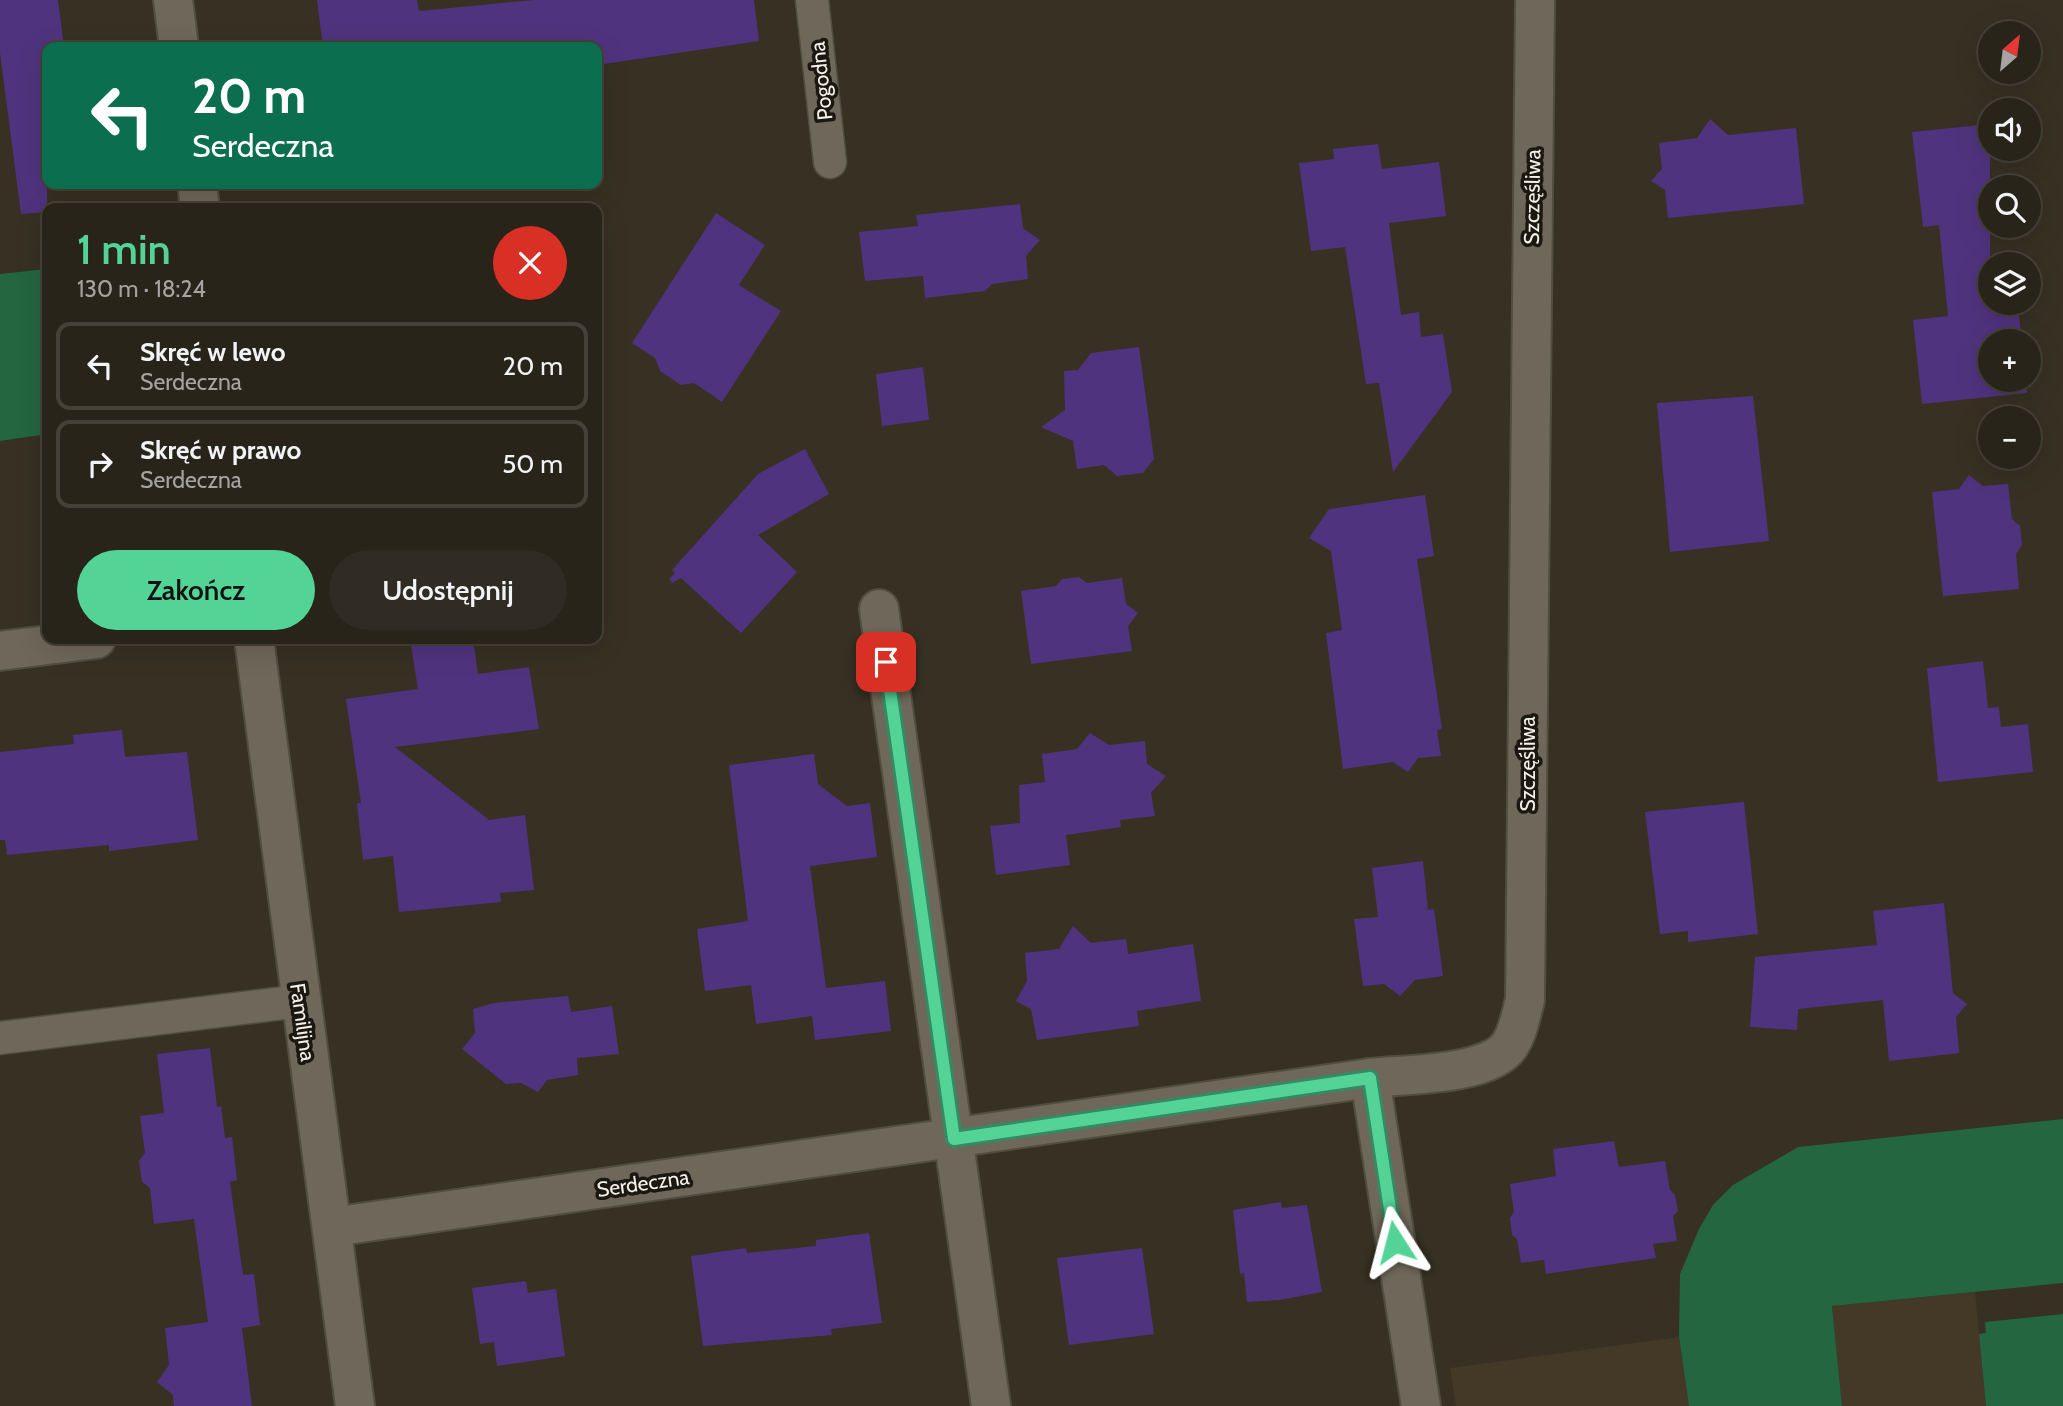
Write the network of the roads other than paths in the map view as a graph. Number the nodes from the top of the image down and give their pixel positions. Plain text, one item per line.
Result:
1 (173, 0) edge
2 (811, 0) edge
3 (1535, 0) edge
4 (178, 42) edge
5 (830, 162) dead end
6 (879, 609) dead end
7 (56, 644) edge
8 (255, 644) edge
9 (0, 651) edge
10 (300, 1000) junction
11 (0, 1038) edge
12 (1370, 1078) junction
13 (954, 1139) junction
14 (332, 1227) junction
15 (355, 1406) edge
16 (990, 1406) edge
17 (1421, 1406) edge

1 - 4 street
2 - 5 lane, Pogodna
3 - 12 street, Szczęśliwa
6 - 13 street
7 - 9 street
8 - 10 street, Familijna
10 - 11 lane
10 - 14 street, Familijna
12 - 13 street, Serdeczna
12 - 17 street
13 - 14 street, Serdeczna
13 - 16 street
14 - 15 street, Familijna

